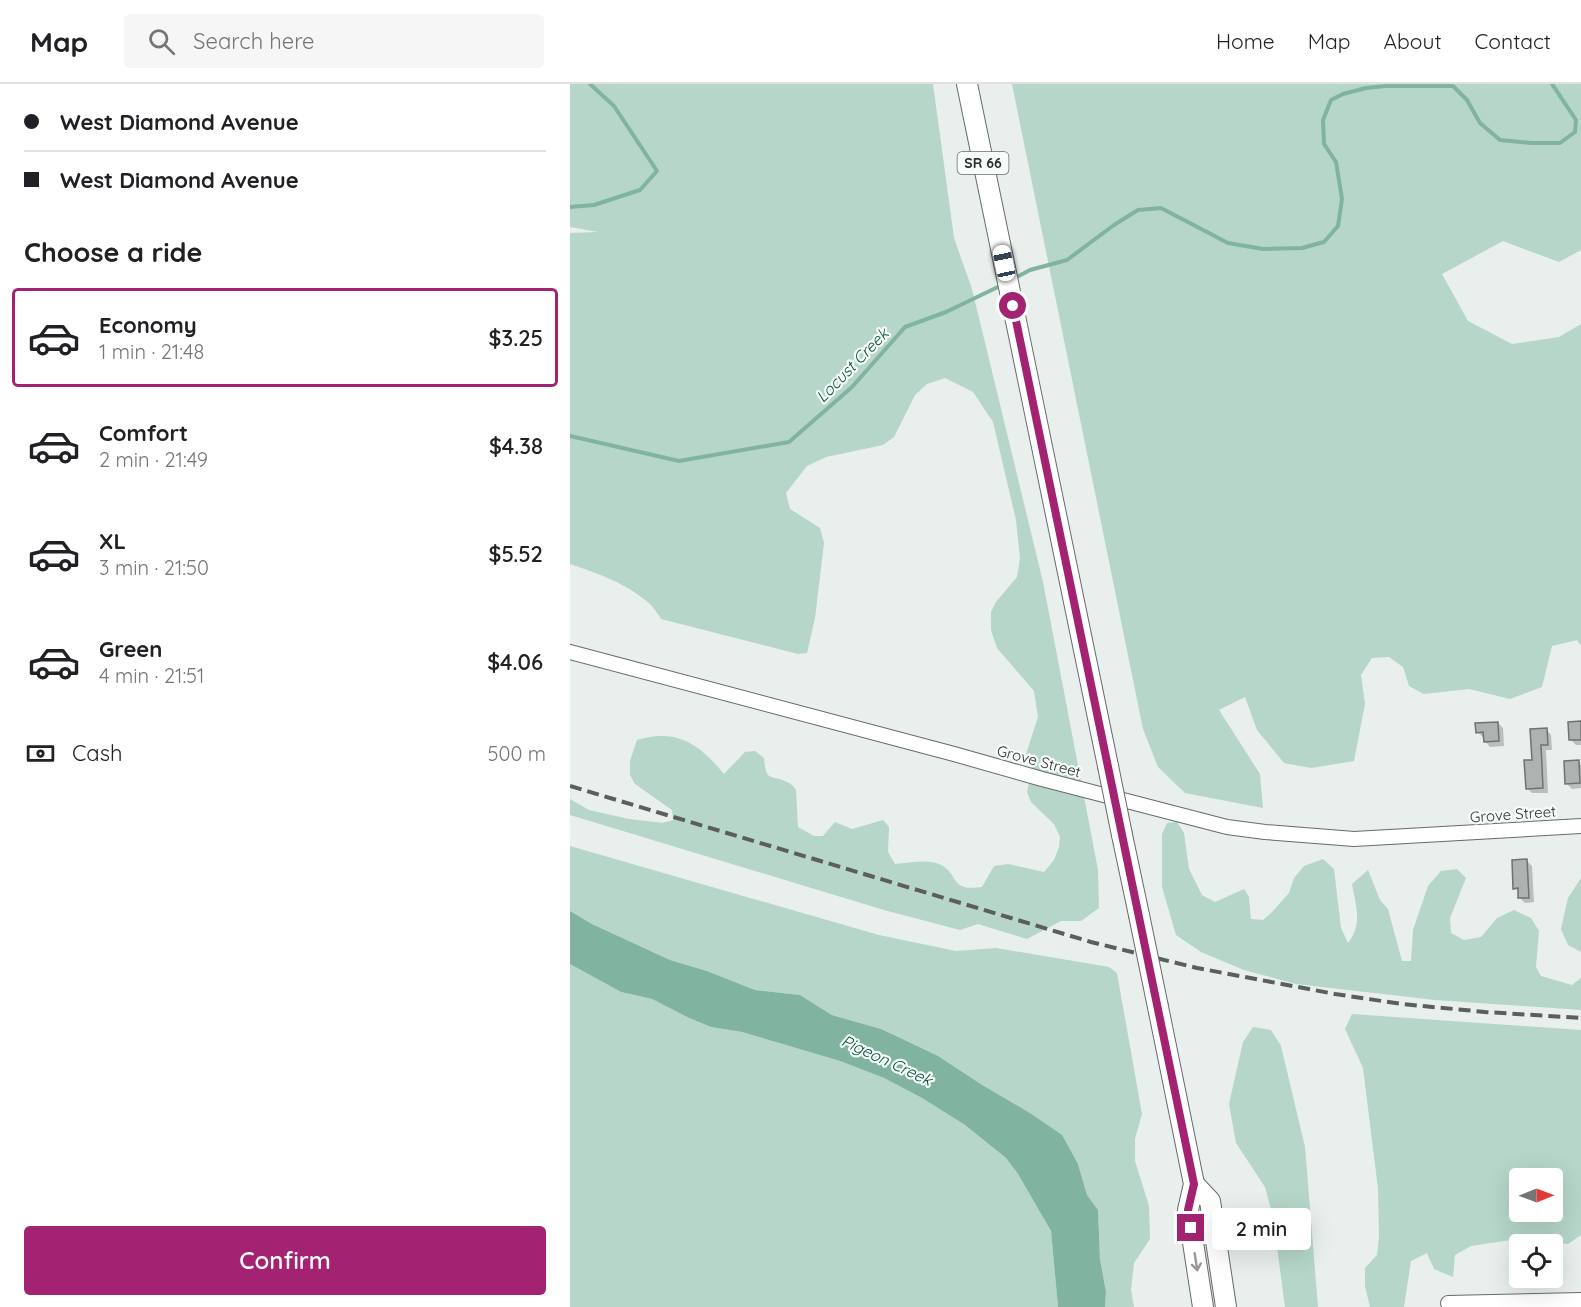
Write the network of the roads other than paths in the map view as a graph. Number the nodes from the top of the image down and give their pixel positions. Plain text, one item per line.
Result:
1 (967, 84) edge
2 (570, 652) edge
3 (1581, 826) edge
4 (1194, 1184) junction
5 (1581, 1300) edge
6 (1448, 1303) dead end
7 (1203, 1307) edge
8 (1226, 1307) edge

1 - 4 main road, SR 66, bridge
2 - 3 street, Grove Street
4 -> 7 main road, SR 66
4 - 8 main road, SR 66
5 - 6 street

